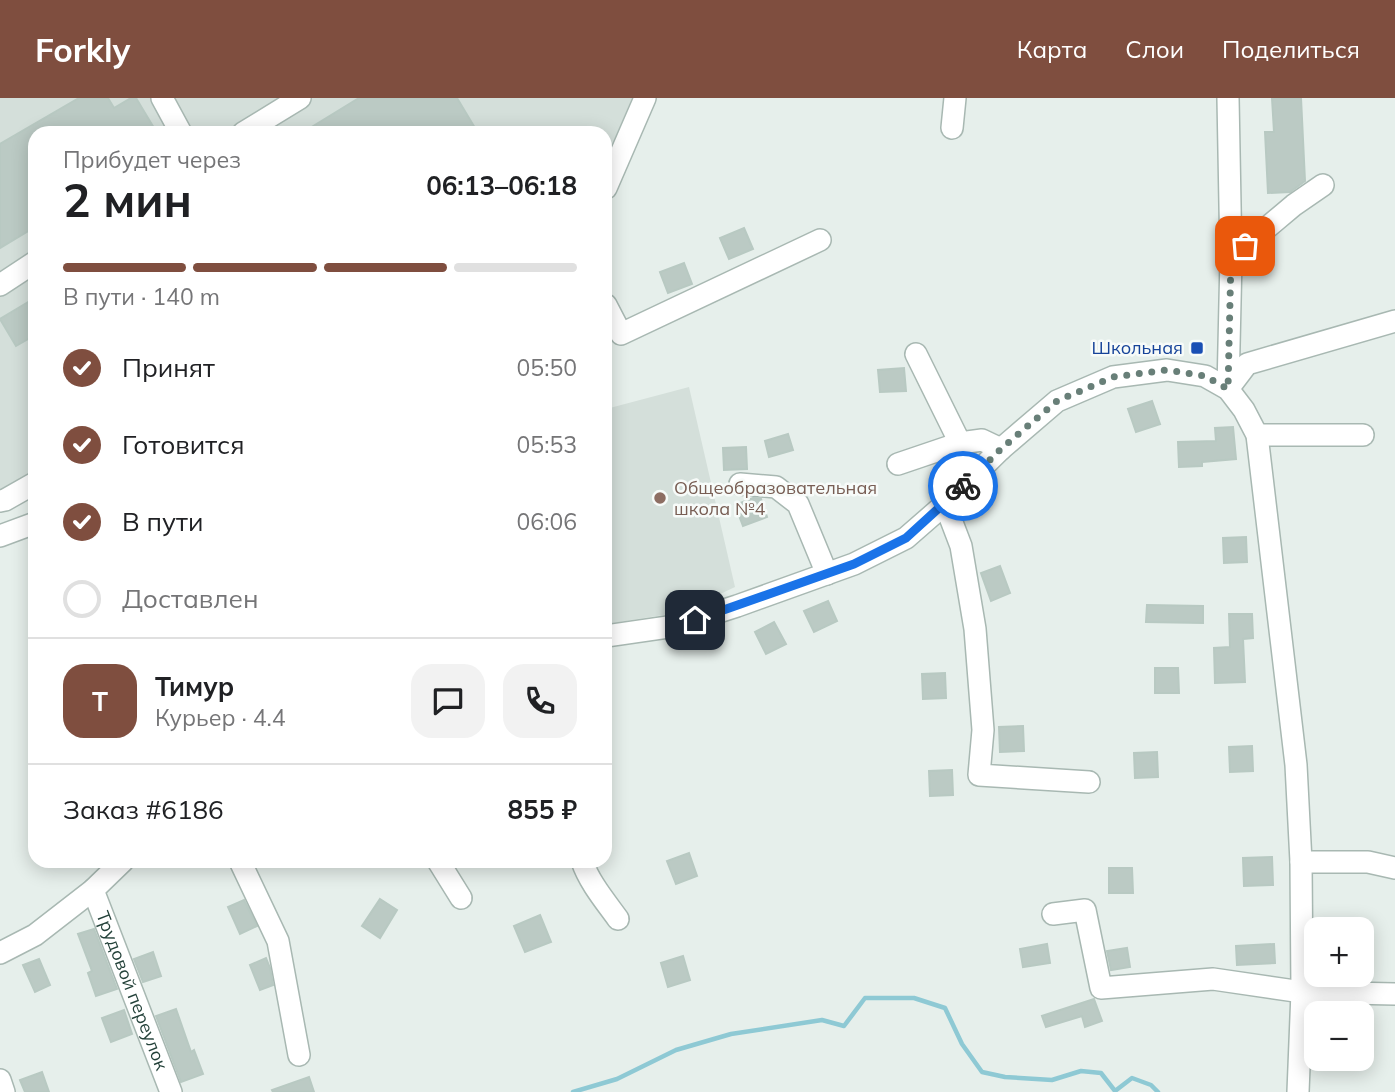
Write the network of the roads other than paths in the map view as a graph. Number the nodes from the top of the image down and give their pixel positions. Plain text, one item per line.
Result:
1 (162, 98) edge
2 (300, 98) edge
3 (645, 98) edge
4 (955, 98) edge
5 (1228, 98) edge
6 (177, 126) edge
7 (254, 126) edge
8 (952, 128) dead end
9 (612, 173) edge
10 (1323, 185) dead end
11 (820, 240) dead end
12 (1231, 258) junction
13 (28, 267) edge
14 (0, 285) edge
15 (612, 317) edge
16 (1395, 321) edge
17 (916, 354) dead end
18 (1228, 389) junction
19 (1257, 435) junction
20 (1363, 435) dead end
21 (960, 443) junction
22 (1001, 449) junction
23 (898, 464) dead end
24 (740, 484) dead end
25 (28, 486) edge
26 (0, 501) edge
27 (945, 504) junction
28 (28, 526) edge
29 (0, 537) edge
30 (827, 574) junction
31 (612, 635) edge
32 (1089, 782) dead end
33 (1301, 862) junction
34 (116, 868) edge
35 (243, 868) edge
36 (442, 868) edge
37 (584, 868) edge
38 (1395, 868) edge
39 (93, 890) junction
40 (461, 898) dead end
41 (1053, 914) dead end
42 (618, 919) dead end
43 (0, 953) edge
44 (1302, 992) junction
45 (1395, 994) edge
46 (299, 1055) dead end
47 (0, 1080) edge
48 (4, 1092) edge
49 (171, 1092) edge
50 (1298, 1092) edge

1 - 6 street
2 - 7 street
3 - 9 street
4 - 8 street
5 - 12 street
10 - 12 street
11 - 15 street
12 - 18 street
13 - 14 street
16 - 18 street
17 - 21 street
18 - 19 street
18 - 22 street
19 - 20 street
19 - 33 street
21 - 22 street
21 - 23 street
22 - 27 street
24 - 30 street
25 - 26 street
27 - 30 street
27 - 32 street
28 - 29 street
30 - 31 street
33 - 38 street
33 - 44 street
34 - 39 street
35 - 46 street
36 - 40 street
37 - 42 street
39 - 43 street
39 - 49 street, Трудовой переулок
41 - 44 street
44 - 45 street
44 - 50 street
47 - 48 street

